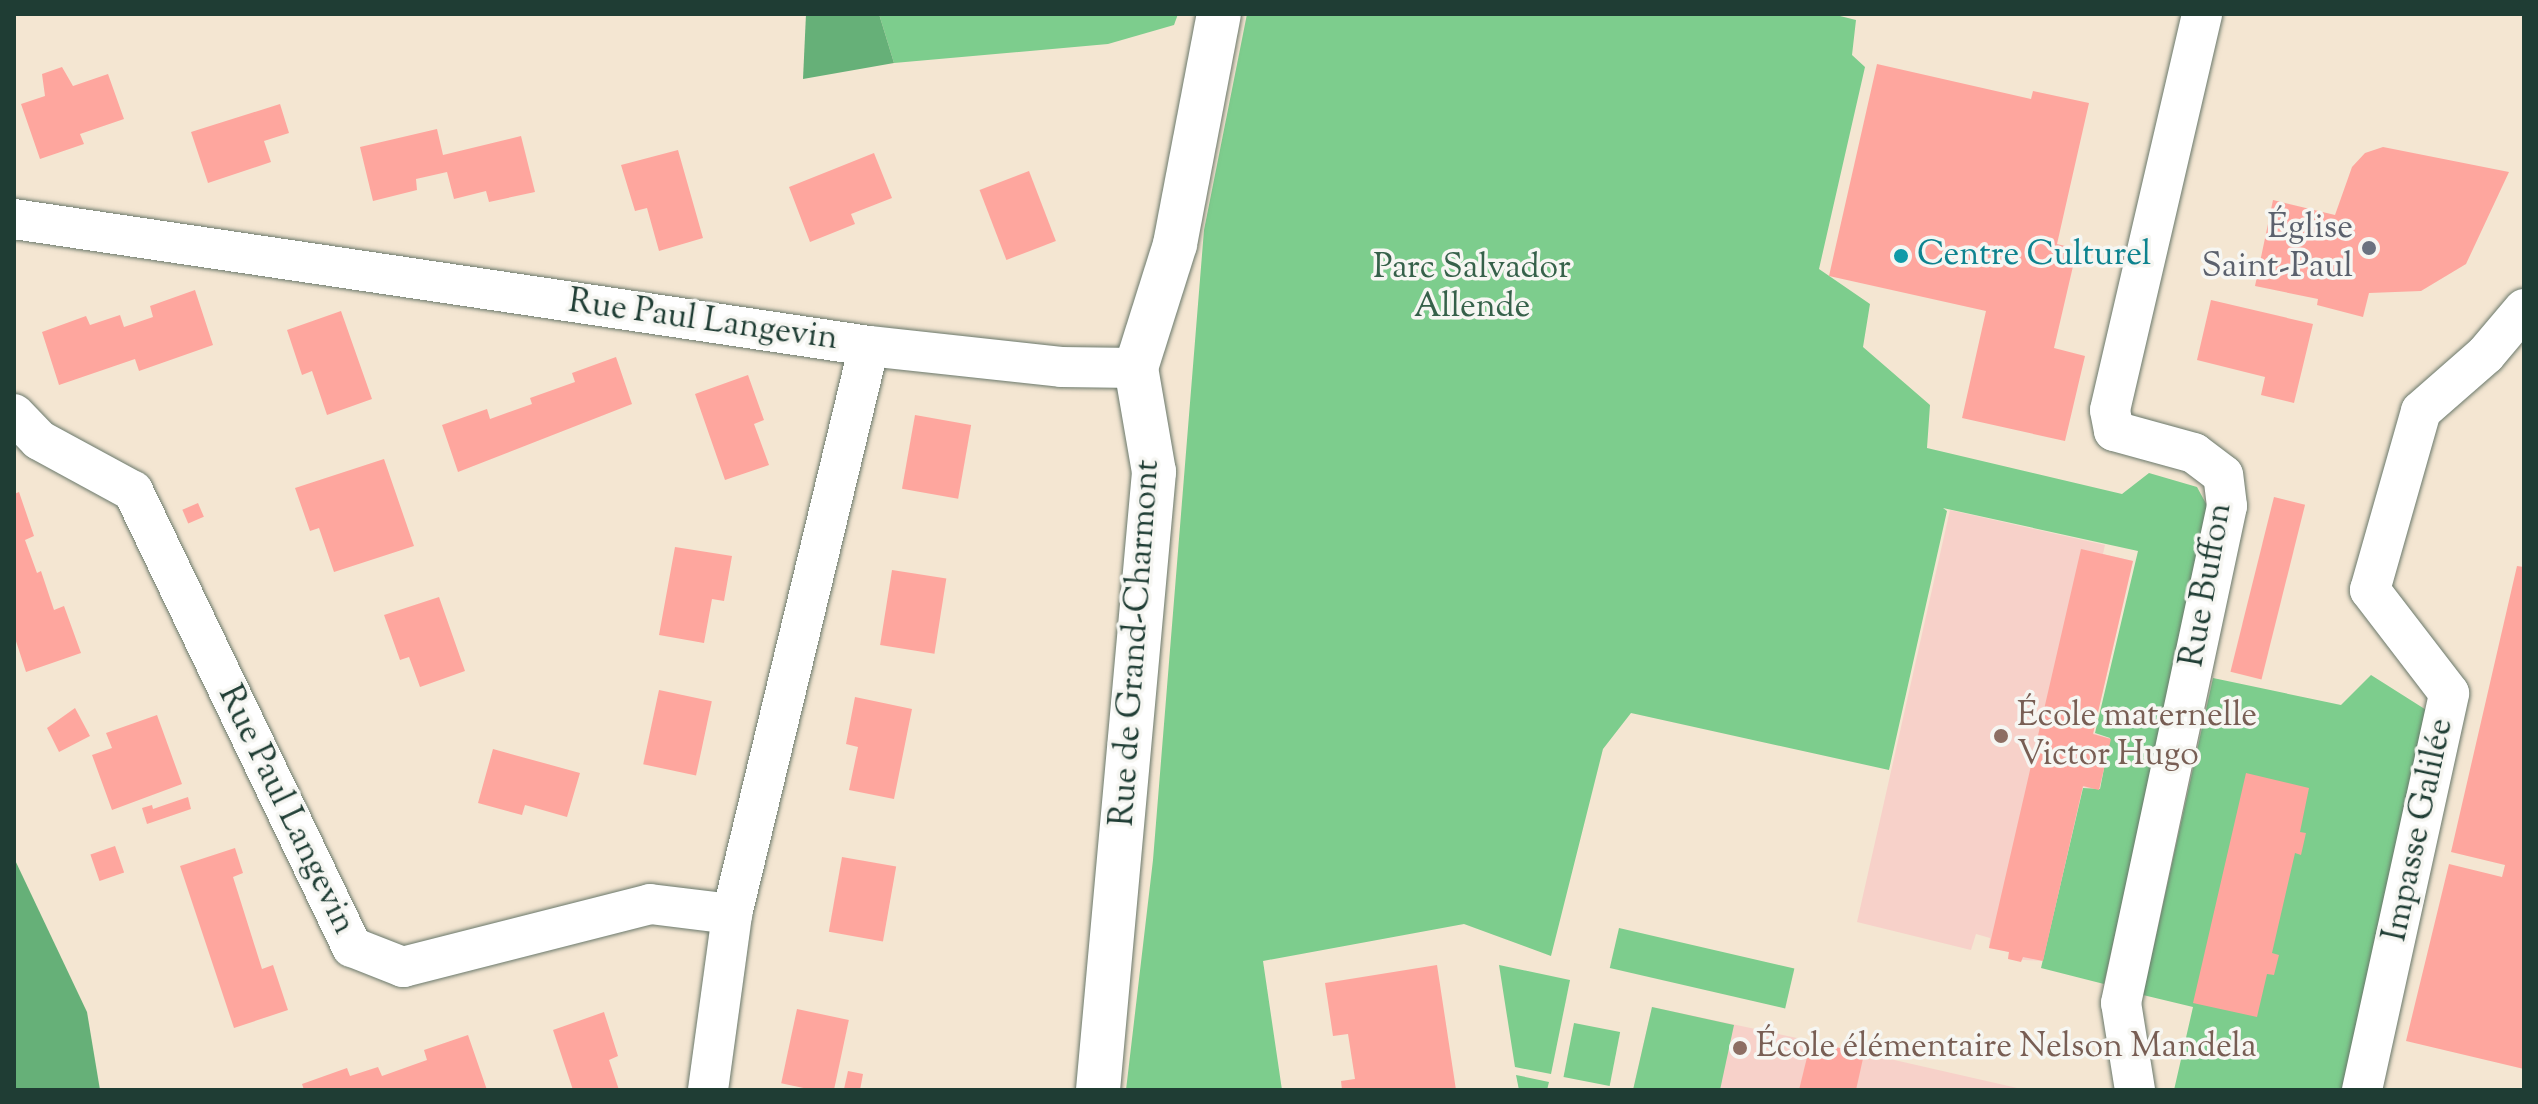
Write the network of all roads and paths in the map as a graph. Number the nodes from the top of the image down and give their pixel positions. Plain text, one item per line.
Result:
1 (1219, 14) edge
2 (2196, 32) edge
3 (14, 219) edge
4 (2524, 309) edge
5 (869, 346) junction
6 (1136, 368) junction
7 (14, 414) edge
8 (732, 914) junction
9 (708, 1090) edge
10 (1098, 1090) edge
11 (2135, 1090) edge
12 (2362, 1090) edge

1 - 6 street, Rue de Grand-Charmont
2 - 11 street, Rue Buffon
3 - 5 street, Rue Paul Langevin
4 - 12 street, Impasse Galilée
5 - 6 street, Rue Paul Langevin
5 - 8 street, Rue Paul Langevin
6 - 10 street, Rue de Grand-Charmont
7 - 8 street, Rue Paul Langevin
8 - 9 street, Rue Paul Langevin

